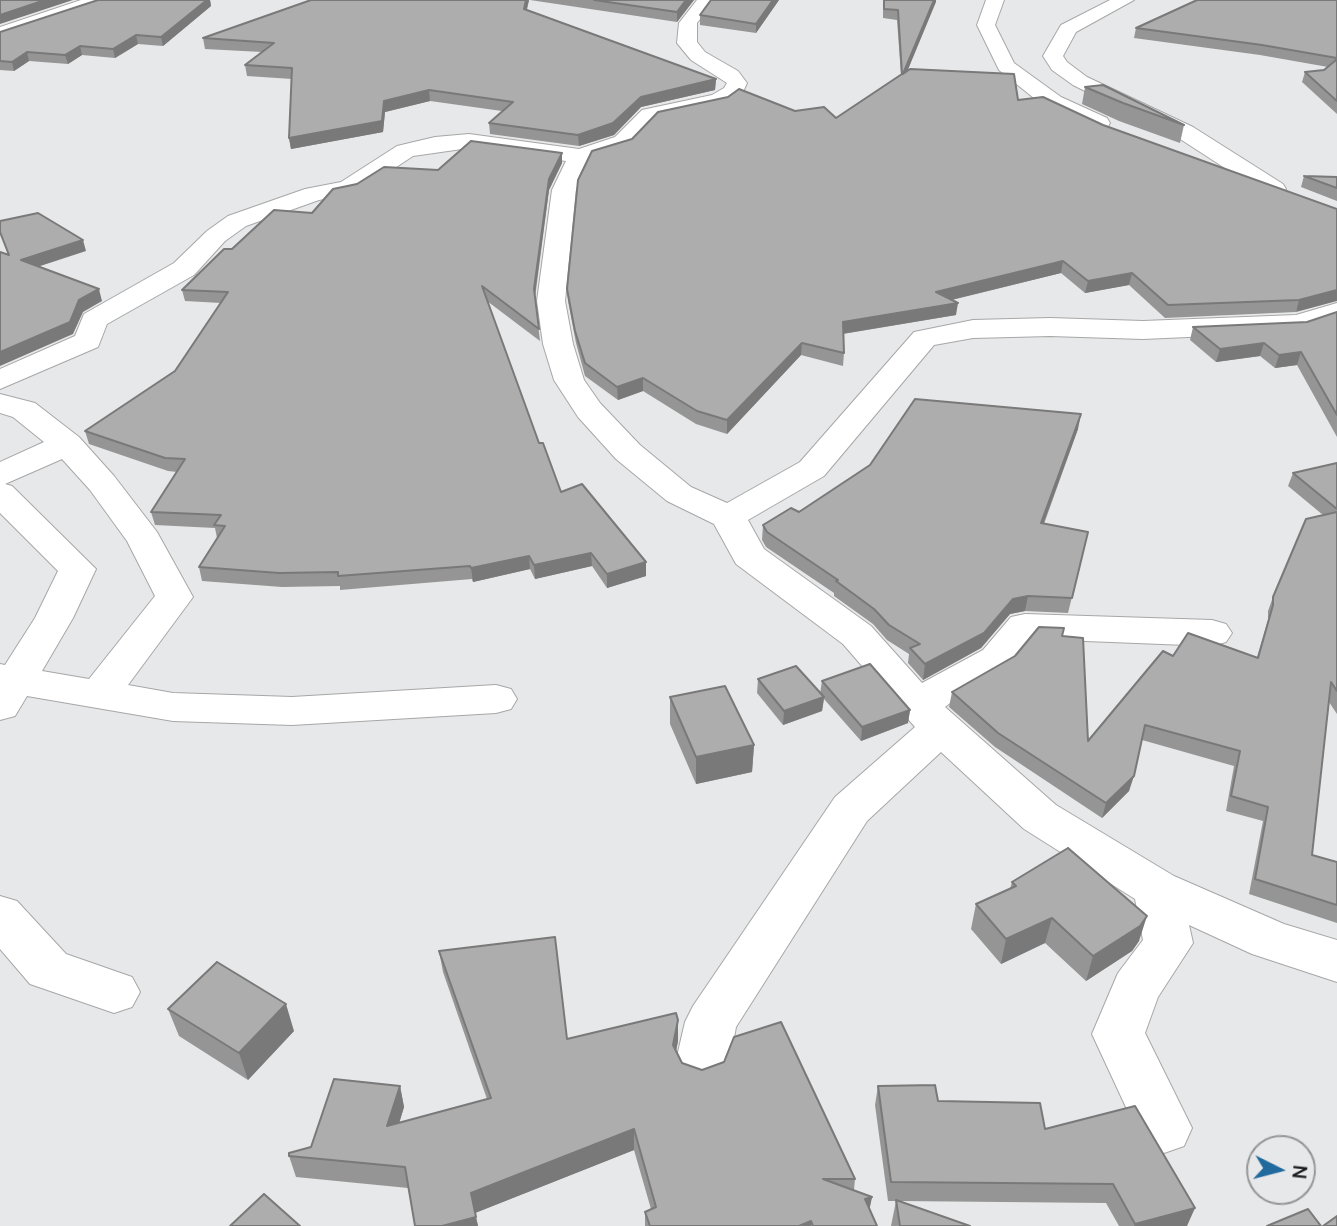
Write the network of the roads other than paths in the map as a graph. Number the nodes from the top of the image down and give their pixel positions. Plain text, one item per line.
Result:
1 (99, 0) edge
2 (706, 0) edge
3 (995, 0) edge
4 (1125, 0) edge
5 (0, 33) edge
6 (1122, 133) edge
7 (580, 156) junction
8 (1185, 156) edge
9 (1274, 189) junction
10 (1299, 198) edge
11 (1337, 312) edge
12 (0, 380) edge
13 (0, 403) edge
14 (67, 444) junction
15 (0, 475) edge
16 (0, 493) edge
17 (728, 517) junction
18 (1212, 633) dead end
19 (5, 688) edge
20 (100, 694) junction
21 (496, 699) dead end
22 (930, 718) junction
23 (1157, 889) junction
24 (0, 915) edge
25 (1337, 961) edge
26 (114, 992) dead end
27 (702, 1065) dead end
28 (1164, 1128) dead end

1 - 5 street
2 - 7 street
3 - 6 street
4 - 9 street
7 - 12 street
7 - 17 street
8 - 9 street
9 - 10 street
11 - 17 street
13 - 14 street
14 - 15 street
14 - 20 street
16 - 19 street
17 - 22 street
18 - 22 street
19 - 20 street
20 - 21 street
22 - 23 street
22 - 27 street
23 - 25 street
23 - 28 street
24 - 26 street

